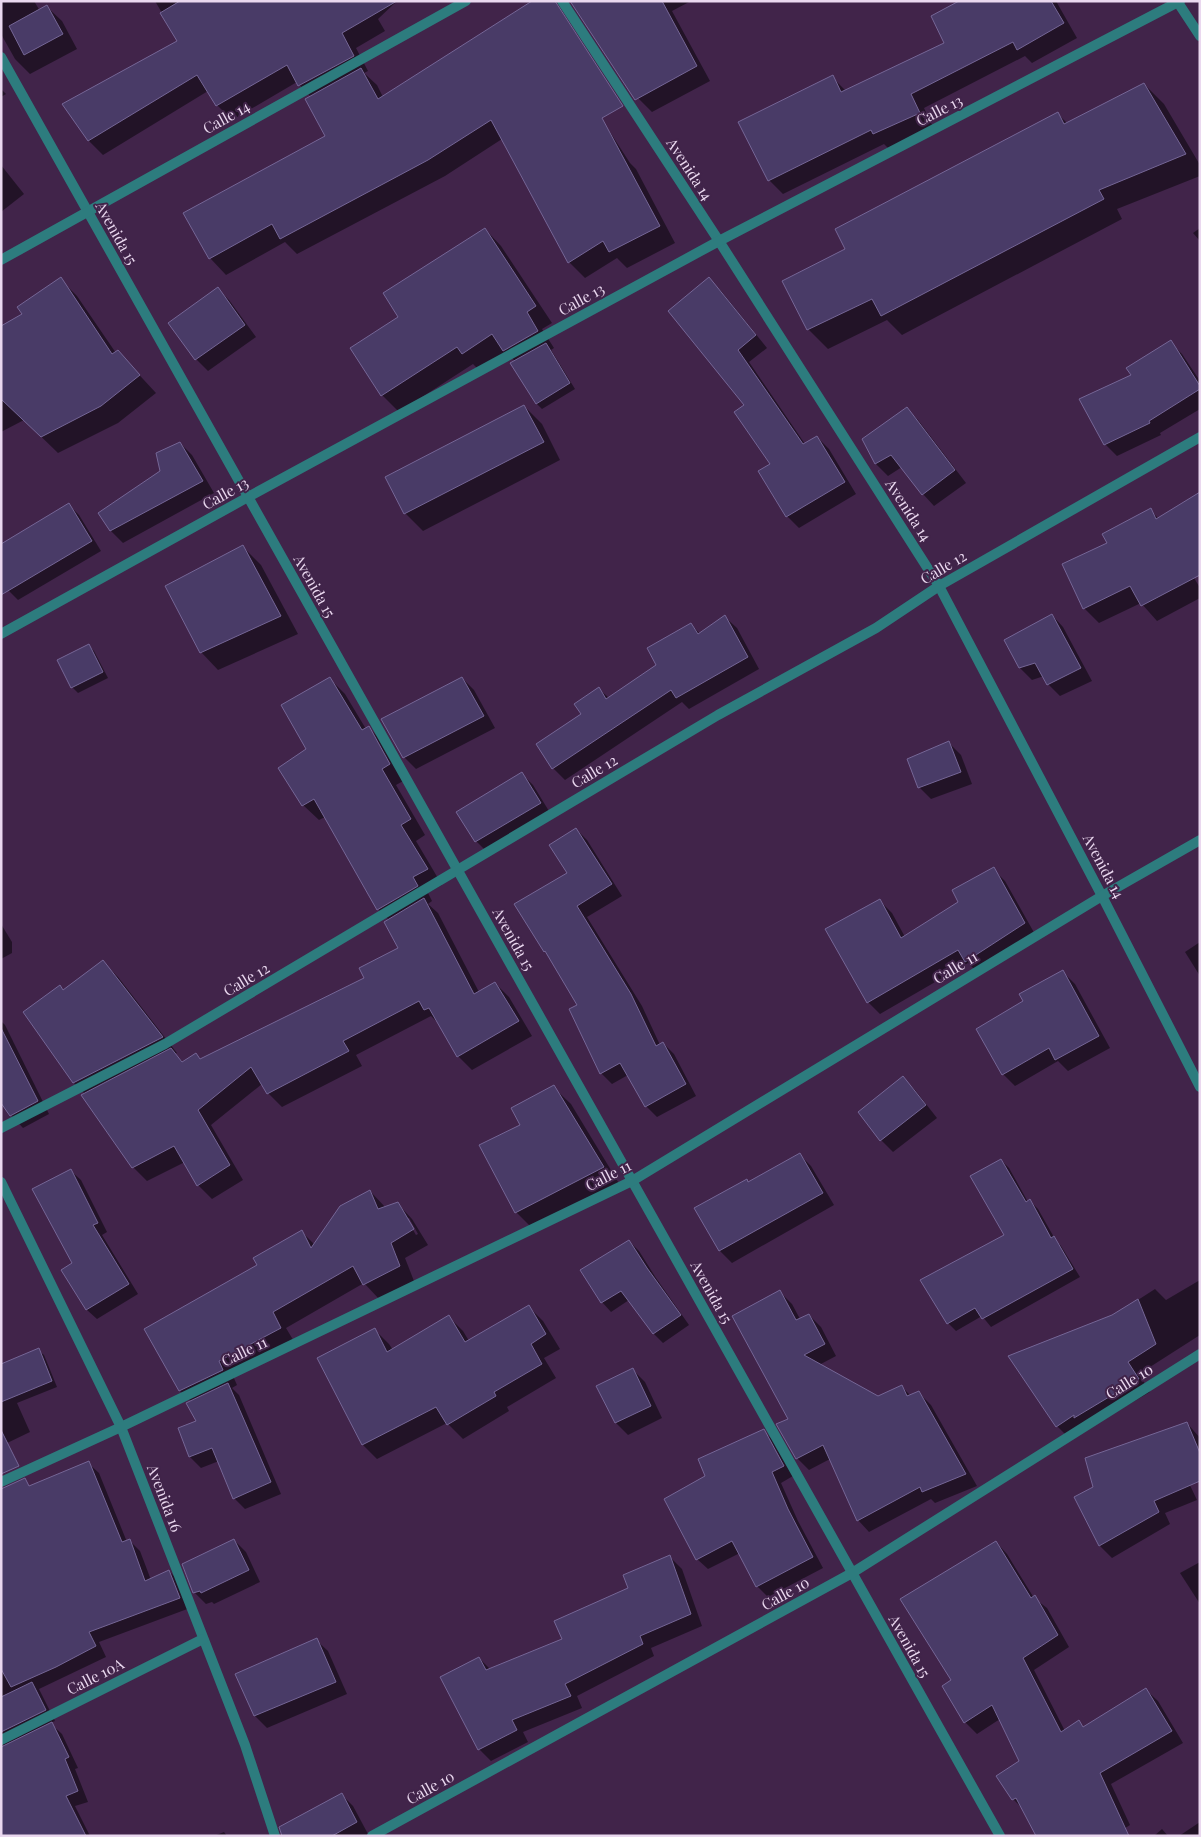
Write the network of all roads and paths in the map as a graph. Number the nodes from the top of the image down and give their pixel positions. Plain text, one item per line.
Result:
1 (466, 1) edge
2 (562, 1) edge
3 (1178, 2) edge
4 (1200, 36) edge
5 (1, 57) edge
6 (88, 211) junction
7 (719, 241) junction
8 (1, 260) edge
9 (1200, 436) edge
10 (248, 497) junction
11 (939, 586) junction
12 (1, 634) edge
13 (1200, 840) edge
14 (457, 870) junction
15 (1102, 896) junction
16 (1200, 1088) edge
17 (1, 1128) edge
18 (632, 1180) junction
19 (1, 1182) edge
20 (1200, 1354) edge
21 (121, 1427) junction
22 (1, 1482) edge
23 (852, 1573) junction
24 (203, 1639) junction
25 (1, 1740) edge
26 (275, 1836) edge
27 (372, 1836) edge
28 (1000, 1836) edge

1 - 6 street, Calle 14
2 - 7 street, Avenida 14
3 - 4 street
3 - 7 street, Calle 13
5 - 6 street, Avenida 15
6 - 8 street, Calle 14
6 - 10 street, Avenida 15
7 - 10 street, Calle 13
7 - 11 street, Avenida 14
9 - 11 street, Calle 12
10 - 12 street, Calle 13
10 - 14 street, Avenida 15
11 - 14 street, Calle 12
11 - 15 street, Avenida 14
13 - 15 street, Calle 11
14 - 17 street, Calle 12
14 - 18 street, Avenida 15
15 - 16 street, Avenida 14
15 - 18 street, Calle 11
18 - 21 street, Calle 11
18 - 23 street, Avenida 15
19 - 21 street, Avenida 16
20 - 23 street, Calle 10
21 - 22 street, Calle 11
21 - 24 street, Avenida 16
23 - 27 street, Calle 10
23 - 28 street, Avenida 15
24 - 25 street, Calle 10A
24 - 26 street, Avenida 16

